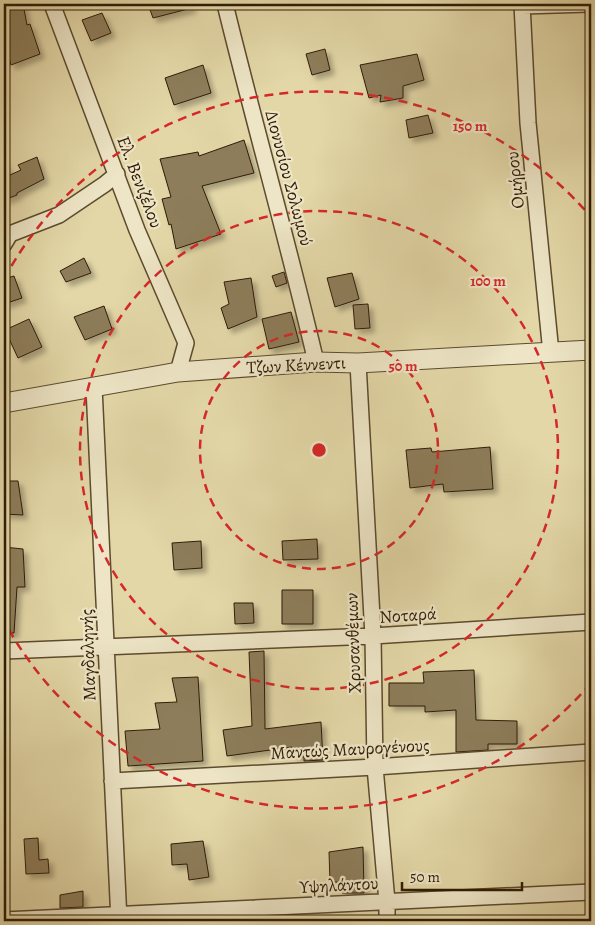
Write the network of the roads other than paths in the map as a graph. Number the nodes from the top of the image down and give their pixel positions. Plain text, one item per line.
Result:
1 (52, 4) edge
2 (225, 4) edge
3 (588, 4) edge
4 (522, 5) edge
5 (116, 174) junction
6 (4, 244) edge
7 (591, 350) edge
8 (551, 353) junction
9 (316, 362) junction
10 (358, 362) junction
11 (178, 372) junction
12 (94, 387) junction
13 (4, 403) edge
14 (591, 622) edge
15 (373, 636) junction
16 (107, 648) junction
17 (4, 651) edge
18 (591, 752) edge
19 (375, 767) junction
20 (112, 781) junction
21 (591, 892) edge
22 (387, 902) junction
23 (118, 918) edge
24 (4, 920) edge
25 (387, 921) edge

1 - 5 street, Ελ. Βενιζέλου
2 - 9 street, Διονυσίου Σολωμού
3 - 4 street
4 - 8 street, Ομήρου
5 - 6 street
5 - 11 street, Ελ. Βενιζέλου
7 - 8 street, Τζων Κέννεντι
8 - 10 street, Τζων Κέννεντι
9 - 10 street, Τζων Κέννεντι
9 - 11 street, Τζων Κέννεντι
10 - 15 street, Χρυσανθέμων
11 - 12 street, Τζων Κέννεντι
12 - 13 street, Τζων Κέννεντι
12 - 16 street, Μαγδαληνής
14 - 15 street, Νοταρά
15 - 16 street, Νοταρά
15 - 19 street, Χρυσανθέμων
16 - 17 street, Νοταρά
16 - 20 street, Μαγδαληνής
18 - 19 street, Μαντώς Μαυρογένους
19 - 20 street, Μαντώς Μαυρογένους
19 - 22 street, Χρυσανθέμων
20 - 23 street, Μαγδαληνής
21 - 22 street, Υψηλάντου
22 - 23 street, Υψηλάντου
22 - 25 street, Χρυσανθέμων
23 - 24 street, Υψηλάντου

